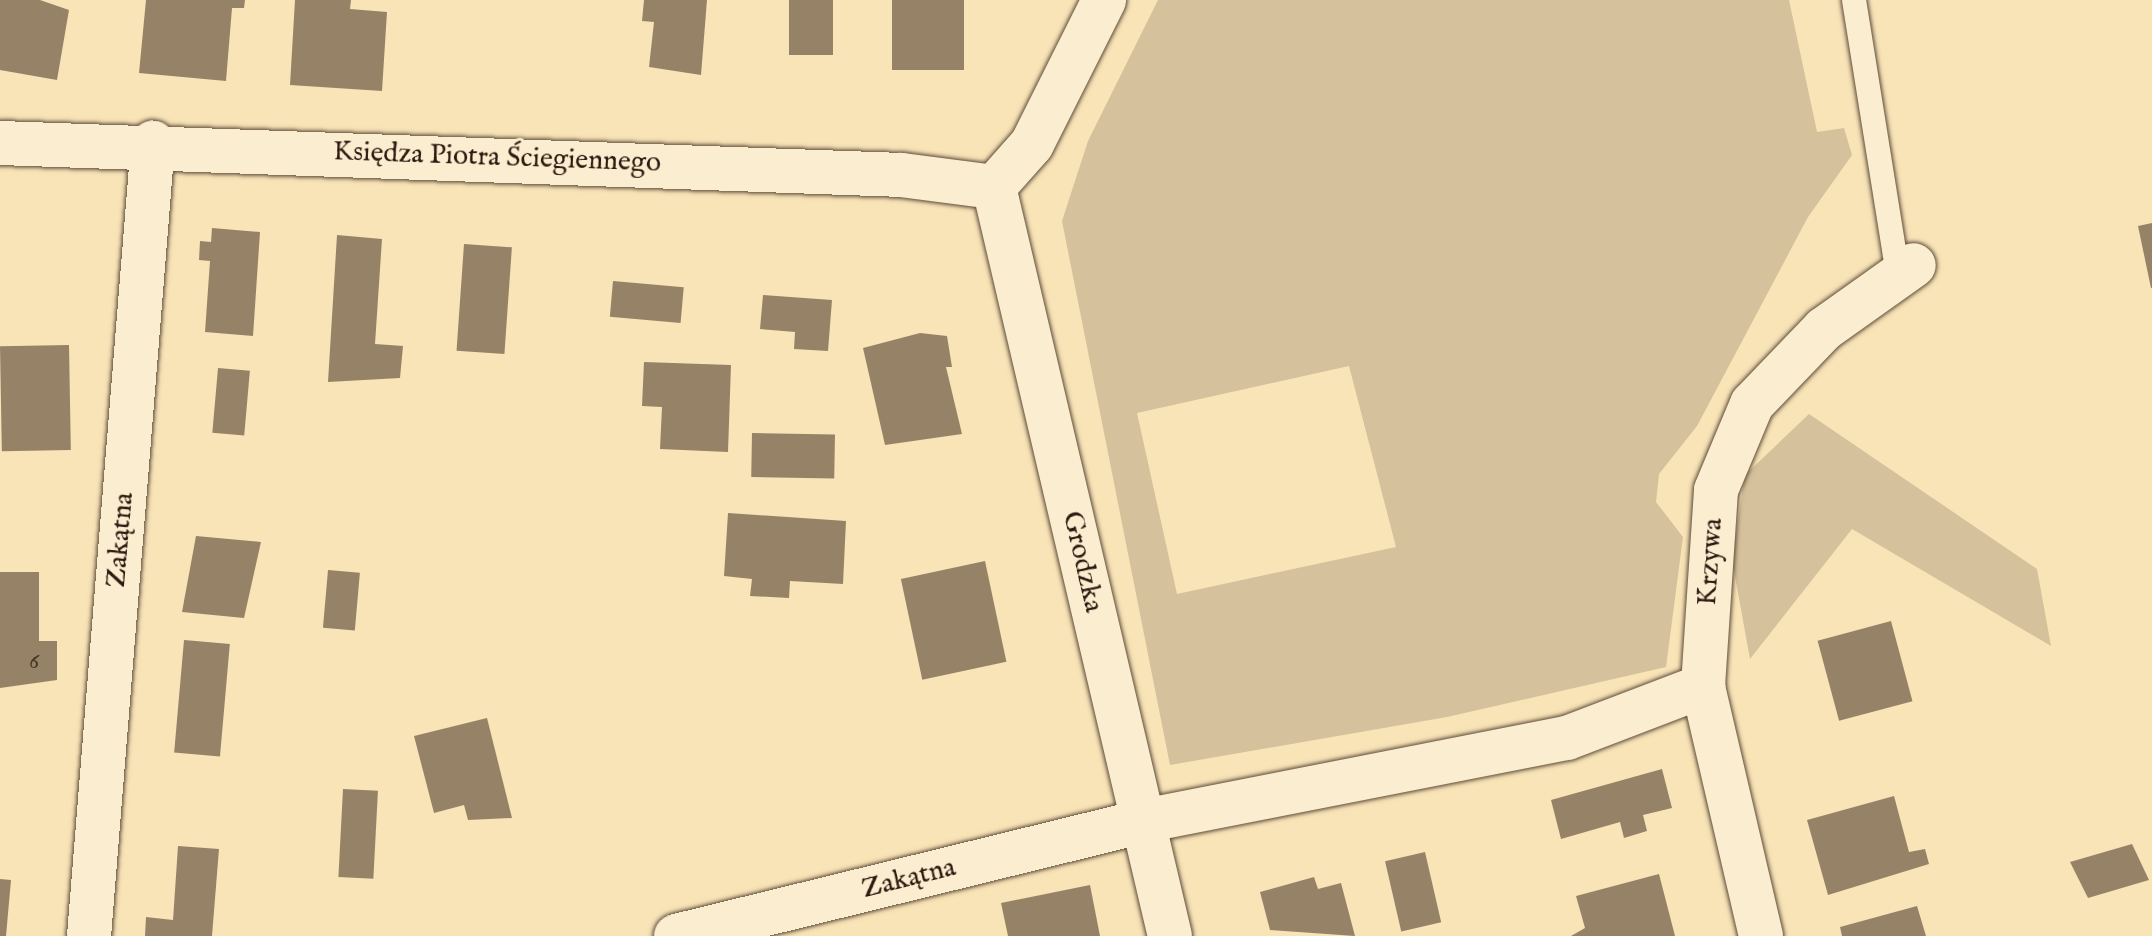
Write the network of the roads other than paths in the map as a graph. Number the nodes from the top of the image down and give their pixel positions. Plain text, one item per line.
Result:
1 (1104, 0) edge
2 (1854, 0) edge
3 (0, 143) edge
4 (153, 143) junction
5 (994, 187) junction
6 (1906, 270) joint
7 (1703, 686) junction
8 (1143, 821) junction
9 (89, 936) edge
10 (676, 936) edge
11 (1170, 936) edge
12 (1761, 936) edge

1 - 5 street
2 - 6 lane
3 - 4 street, Księdza Piotra Ściegiennego
4 - 5 street, Księdza Piotra Ściegiennego
4 - 9 street, Zakątna
5 - 8 street, Grodzka
6 - 7 street, Krzywa
7 - 8 street, Zakątna
7 - 12 street, Krzywa
8 - 10 street, Zakątna
8 - 11 street, Grodzka

